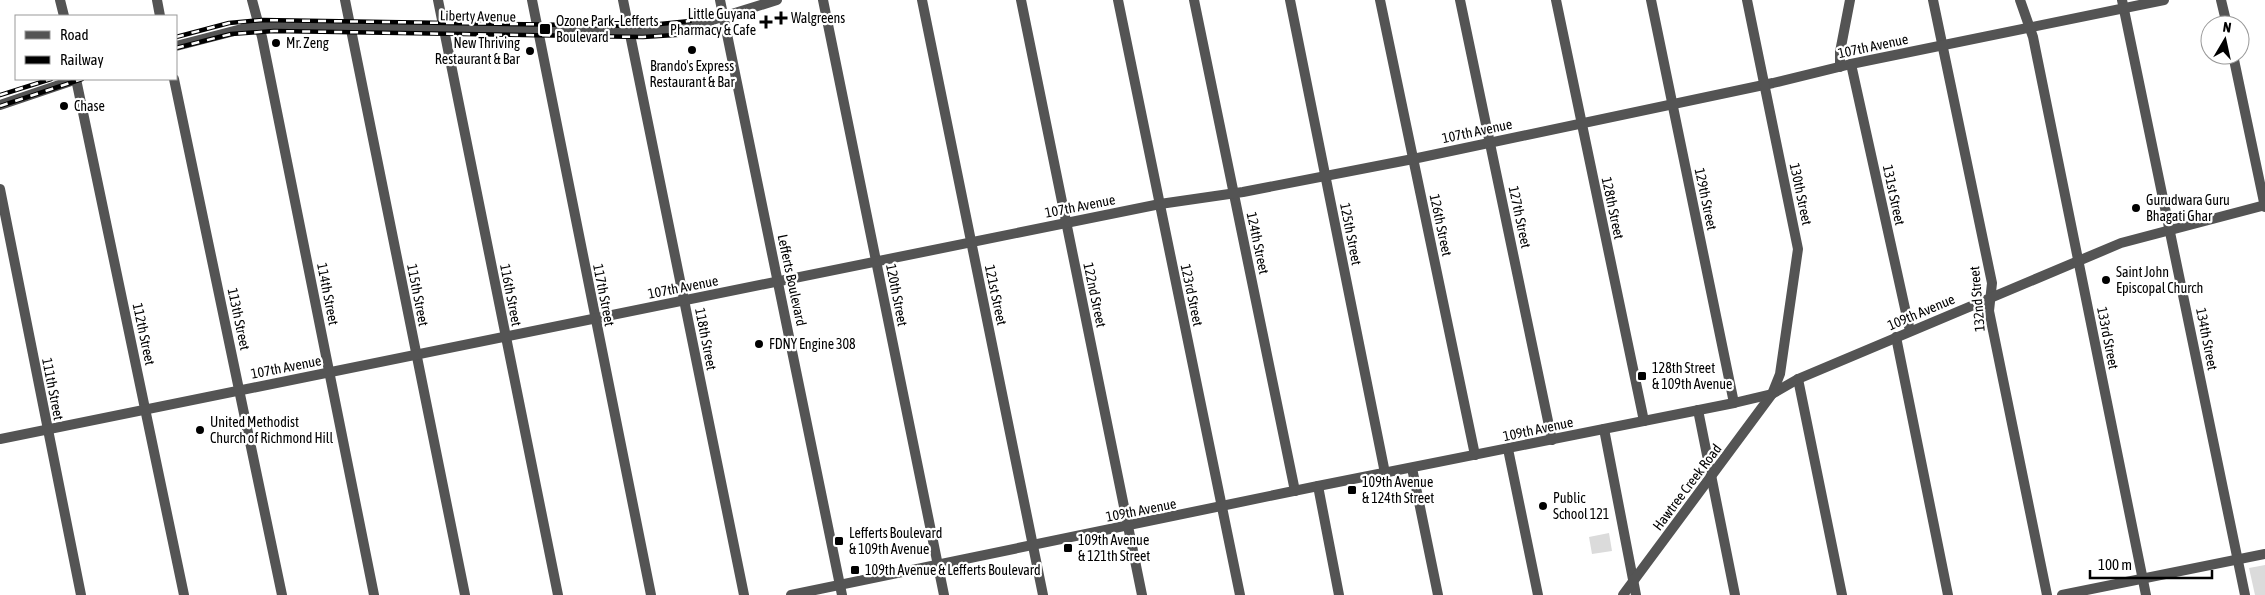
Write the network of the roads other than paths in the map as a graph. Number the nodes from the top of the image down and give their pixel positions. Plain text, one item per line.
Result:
1 (60, 0) edge
2 (157, 0) edge
3 (252, 0) edge
4 (345, 0) edge
5 (438, 0) edge
6 (532, 0) edge
7 (623, 0) edge
8 (720, 0) edge
9 (777, 0) edge
10 (823, 0) edge
11 (922, 0) edge
12 (1021, 0) edge
13 (1118, 0) edge
14 (1194, 0) edge
15 (1290, 0) edge
16 (1380, 0) edge
17 (1460, 0) edge
18 (1556, 0) edge
19 (1651, 0) edge
20 (1747, 0) edge
21 (1843, 0) edge
22 (1850, 0) edge
23 (1933, 0) edge
24 (2020, 0) edge
25 (2164, 0) edge
26 (2221, 0) edge
27 (2123, 4) edge
28 (64, 15) edge
29 (160, 15) edge
30 (2225, 15) edge
31 (724, 17) junction
32 (1847, 17) junction
33 (257, 24) junction
34 (350, 26) junction
35 (2029, 28) junction
36 (444, 29) junction
37 (539, 30) junction
38 (630, 32) junction
39 (178, 45) edge
40 (1942, 45) junction
41 (1851, 64) junction
42 (2235, 65) edge
43 (1840, 67) junction
44 (74, 80) edge
45 (77, 80) edge
46 (174, 80) edge
47 (1764, 85) junction
48 (0, 105) edge
49 (1673, 105) junction
50 (1582, 124) junction
51 (1490, 143) junction
52 (1413, 159) junction
53 (1326, 177) junction
54 (0, 189) edge
55 (1234, 193) junction
56 (1160, 204) junction
57 (2265, 205) edge
58 (1066, 223) junction
59 (2171, 230) junction
60 (971, 242) junction
61 (876, 261) junction
62 (2078, 261) junction
63 (778, 281) junction
64 (1991, 298) junction
65 (685, 300) junction
66 (595, 318) junction
67 (1910, 331) junction
68 (506, 337) junction
69 (1896, 337) junction
70 (416, 355) junction
71 (330, 373) junction
72 (1798, 379) junction
73 (240, 390) junction
74 (1772, 394) junction
75 (1734, 403) junction
76 (146, 409) junction
77 (1698, 410) junction
78 (1644, 421) junction
79 (1604, 429) junction
80 (47, 430) junction
81 (0, 439) edge
82 (1552, 440) junction
83 (1508, 449) junction
84 (1475, 456) junction
85 (1412, 468) junction
86 (1386, 474) junction
87 (1711, 478) junction
88 (1318, 486) junction
89 (1295, 491) junction
90 (1222, 507) junction
91 (1128, 526) junction
92 (1033, 545) junction
93 (2265, 554) edge
94 (2238, 559) junction
95 (938, 565) junction
96 (2143, 579) junction
97 (1633, 580) junction
98 (841, 590) edge
99 (81, 595) edge
100 (184, 595) edge
101 (282, 595) edge
102 (374, 595) edge
103 (465, 595) edge
104 (558, 595) edge
105 (651, 595) edge
106 (744, 595) edge
107 (791, 595) edge
108 (944, 595) edge
109 (1043, 595) edge
110 (1142, 595) edge
111 (1240, 595) edge
112 (1339, 595) edge
113 (1438, 595) edge
114 (1538, 595) edge
115 (1623, 595) edge
116 (1636, 595) edge
117 (1735, 595) edge
118 (1842, 595) edge
119 (1948, 595) edge
120 (2047, 595) edge
121 (2062, 595) edge
122 (2146, 595) edge
123 (2245, 595) edge

1 - 28 street
2 - 29 street
3 - 33 street, 114th Street
4 - 34 street, 115th Street
5 - 36 street, 116th Street
6 - 37 street, 117th Street
7 - 38 street, 118th Street
8 - 31 street, Lefferts Boulevard
9 - 31 street, Liberty Avenue
10 - 61 street, 120th Street
11 - 60 street, 121st Street
12 - 58 street, 122nd Street
13 - 56 street, 123rd Street
14 - 55 street, 124th Street
15 - 53 street, 125th Street
16 - 52 street, 126th Street
17 - 51 street, 127th Street
18 - 50 street, 128th Street
19 - 49 street, 129th Street
20 - 47 street, 130th Street
21 - 32 street
22 - 32 street
23 - 40 street, 132nd Street
24 - 35 street, 133rd Street
25 - 27 street, 107th Avenue
26 - 30 street
27 - 35 street, 107th Avenue
27 - 59 street, 134th Street
31 - 38 street, Liberty Avenue
31 - 63 street, Lefferts Boulevard
32 - 43 street
33 - 34 street, Liberty Avenue
33 - 39 street, Liberty Avenue
33 - 71 street, 114th Street
34 - 36 street, Liberty Avenue
34 - 70 street, 115th Street
35 - 40 street, 107th Avenue
35 - 62 street, 133rd Street
36 - 37 street, Liberty Avenue
36 - 68 street, 116th Street
37 - 38 street, Liberty Avenue
37 - 66 street, 117th Street
38 - 65 street, 118th Street
40 - 41 street, 107th Avenue
40 - 64 street, 132nd Street
41 - 43 street, 107th Avenue
41 - 67 street, 131st Street
42 - 57 street
43 - 47 street, 107th Avenue
44 - 48 street
45 - 76 street, 112th Street
46 - 73 street, 113th Street
47 - 49 street, 107th Avenue
47 - 74 street, 130th Street
49 - 50 street, 107th Avenue
49 - 75 street, 129th Street
50 - 51 street, 107th Avenue
50 - 78 street, 128th Street
51 - 52 street, 107th Avenue
51 - 82 street, 127th Street
52 - 53 street, 107th Avenue
52 - 84 street, 126th Street
53 - 55 street, 107th Avenue
53 - 86 street, 125th Street
54 - 80 street, 111th Street
55 - 56 street, 107th Avenue
55 - 89 street, 124th Street
56 - 58 street, 107th Avenue
56 - 90 street, 123rd Street
57 - 59 street, 109th Avenue
58 - 60 street, 107th Avenue
58 - 91 street, 122nd Street
59 - 62 street, 109th Avenue
59 - 94 street, 134th Street
60 - 61 street, 107th Avenue
60 - 92 street, 121st Street
61 - 63 street, 107th Avenue
61 - 95 street, 120th Street
62 - 64 street, 109th Avenue
62 - 96 street, 133rd Street
63 - 65 street, 107th Avenue
63 - 98 street, Lefferts Boulevard
64 - 67 street, 109th Avenue
64 - 120 street, 132nd Street
65 - 66 street, 107th Avenue
65 - 106 street, 118th Street
66 - 68 street, 107th Avenue
66 - 105 street, 117th Street
67 - 69 street, 109th Avenue
68 - 70 street, 107th Avenue
68 - 104 street, 116th Street
69 - 72 street, 109th Avenue
69 - 119 street
70 - 71 street, 107th Avenue
70 - 103 street, 115th Street
71 - 73 street, 107th Avenue
71 - 102 street, 114th Street
72 - 74 street, 109th Avenue
72 - 118 street
73 - 76 street, 107th Avenue
73 - 101 street, 113th Street
74 - 75 street, 109th Avenue
74 - 87 street, Hawtree Creek Road
75 - 77 street, 109th Avenue
76 - 80 street, 107th Avenue
76 - 100 street, 112th Street
77 - 78 street, 109th Avenue
77 - 87 street
78 - 79 street, 109th Avenue
79 - 82 street, 109th Avenue
79 - 97 street
80 - 81 street, 107th Avenue
80 - 99 street, 111th Street
82 - 83 street, 109th Avenue
83 - 84 street, 109th Avenue
83 - 114 street
84 - 85 street, 109th Avenue
85 - 86 street, 109th Avenue
85 - 113 street
86 - 88 street, 109th Avenue
87 - 97 street, Hawtree Creek Road
87 - 117 street
88 - 89 street, 109th Avenue
88 - 112 street
89 - 90 street, 109th Avenue
90 - 91 street, 109th Avenue
90 - 111 street, 123rd Street
91 - 92 street, 109th Avenue
91 - 110 street, 122nd Street
92 - 95 street, 109th Avenue
92 - 109 street, 121st Street
93 - 94 street
94 - 96 street
94 - 123 street, 134th Street
95 - 98 street, 109th Avenue
95 - 108 street, 120th Street
96 - 121 street
96 - 122 street, 133rd Street
97 - 115 street, Hawtree Creek Road
97 - 116 street
98 - 107 street, 109th Avenue

